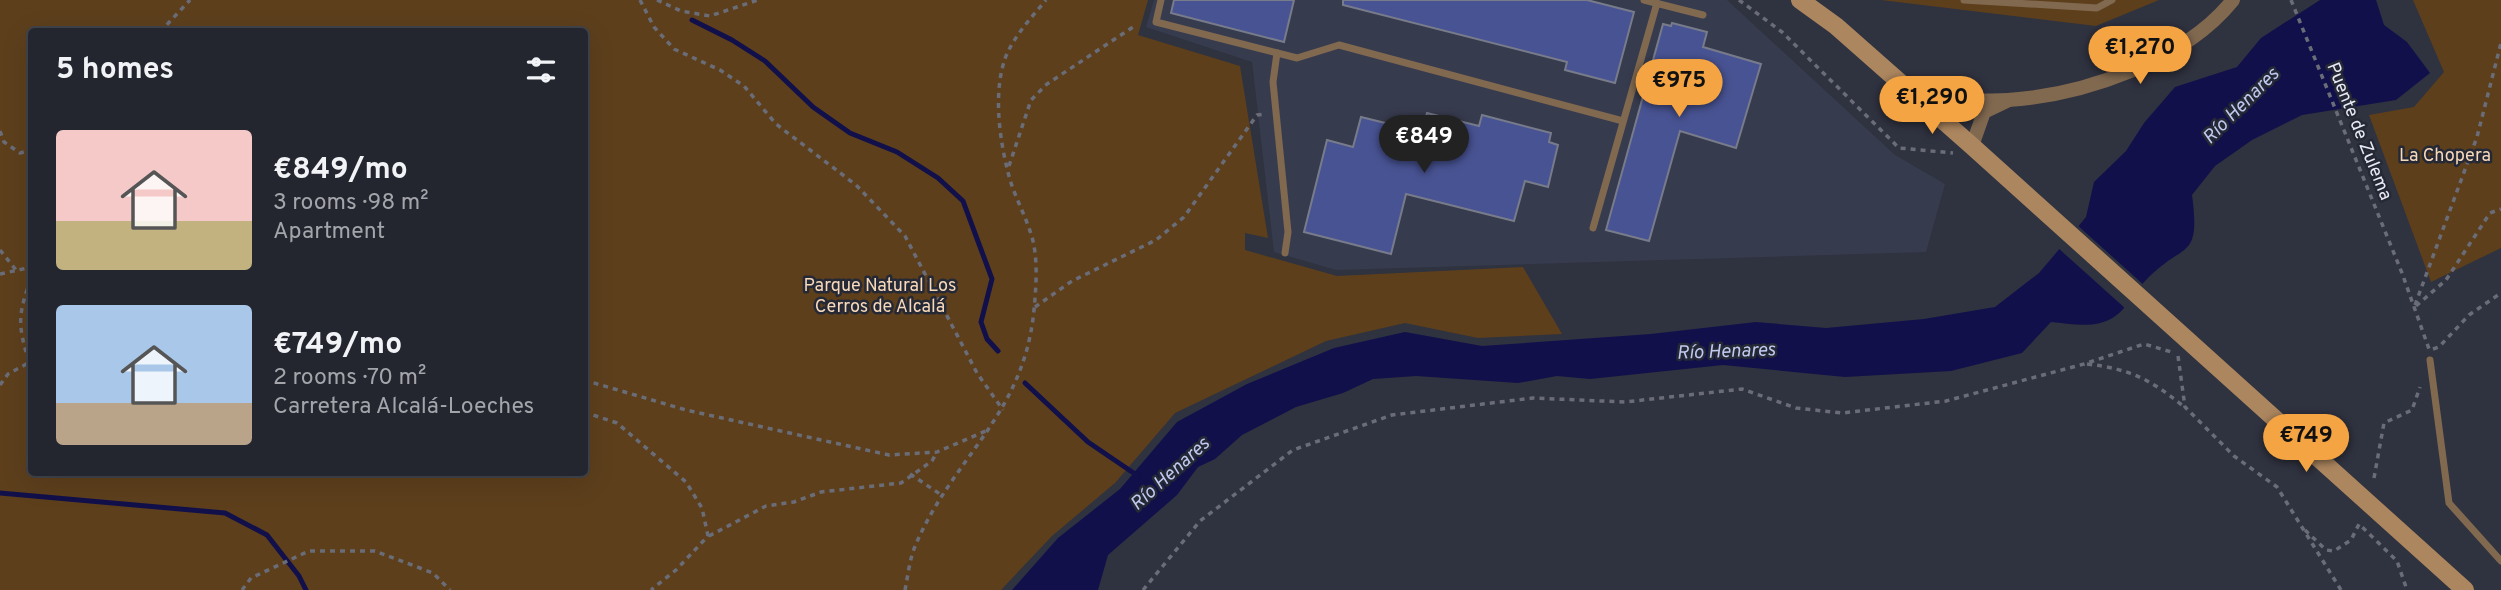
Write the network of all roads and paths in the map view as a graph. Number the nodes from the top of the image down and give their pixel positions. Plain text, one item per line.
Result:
1 (190, 0) edge
2 (640, 0) edge
3 (657, 0) edge
4 (758, 0) edge
5 (1046, 0) edge
6 (1161, 0) edge
7 (1644, 0) edge
8 (1739, 0) edge
9 (1800, 0) edge
10 (1964, 0) edge
11 (2112, 0) edge
12 (2233, 0) edge
13 (2291, 0) edge
14 (1657, 3) junction
15 (1703, 15) dead end
16 (1136, 25) dead end
17 (164, 28) edge
18 (2501, 43) edge
19 (1277, 53) junction
20 (1917, 97) junction
21 (2009, 100) junction
22 (1277, 112) junction
23 (1623, 121) junction
24 (0, 131) edge
25 (1972, 151) junction
26 (28, 152) edge
27 (1007, 172) junction
28 (2501, 209) edge
29 (1592, 229) dead end
30 (0, 250) edge
31 (1285, 253) dead end
32 (28, 268) edge
33 (16, 270) junction
34 (0, 274) edge
35 (28, 286) edge
36 (2501, 293) edge
37 (1035, 306) junction
38 (2414, 307) junction
39 (2429, 350) junction
40 (28, 355) edge
41 (2430, 360) junction
42 (28, 362) edge
43 (2084, 364) junction
44 (588, 381) edge
45 (0, 385) edge
46 (2185, 407) junction
47 (1003, 410) junction
48 (588, 413) edge
49 (990, 429) junction
50 (937, 452) junction
51 (910, 474) junction
52 (2374, 478) dead end
53 (943, 496) junction
54 (2301, 527) junction
55 (708, 536) junction
56 (2501, 561) edge
57 (242, 590) edge
58 (450, 590) edge
59 (651, 590) edge
60 (905, 590) edge
61 (1143, 590) edge
62 (2341, 590) edge
63 (2407, 590) edge
64 (2465, 590) edge

1 - 17 path
2 - 47 path
3 - 4 path
5 - 27 path
6 - 19 lane
7 - 14 lane
8 - 25 path
9 - 20 main road
10 - 11 lane
12 - 21 street
13 - 38 path, Puente de Zulema
14 - 15 lane
14 - 23 lane
16 - 27 path
18 - 38 path
19 - 22 lane
19 - 23 lane
20 - 21 street
20 - 25 main road
21 - 25 street
22 - 31 lane
22 - 37 path
23 - 29 lane
24 - 26 path
25 - 64 main road
27 - 37 path
28 - 38 path
30 - 33 path
32 - 33 path
33 - 34 path
35 - 40 path
36 - 39 path
37 - 47 path
38 - 39 path, Puente de Zulema
39 - 41 path, Puente de Zulema
41 - 52 path
41 - 56 lane
42 - 45 path
43 - 46 path
43 - 46 path
43 - 61 path
44 - 50 path
46 - 54 path
47 - 49 path
48 - 55 path
49 - 50 path
49 - 53 path
50 - 51 path
51 - 53 path
51 - 55 path
53 - 60 path
54 - 62 path
54 - 63 path
55 - 59 path
57 - 58 path

